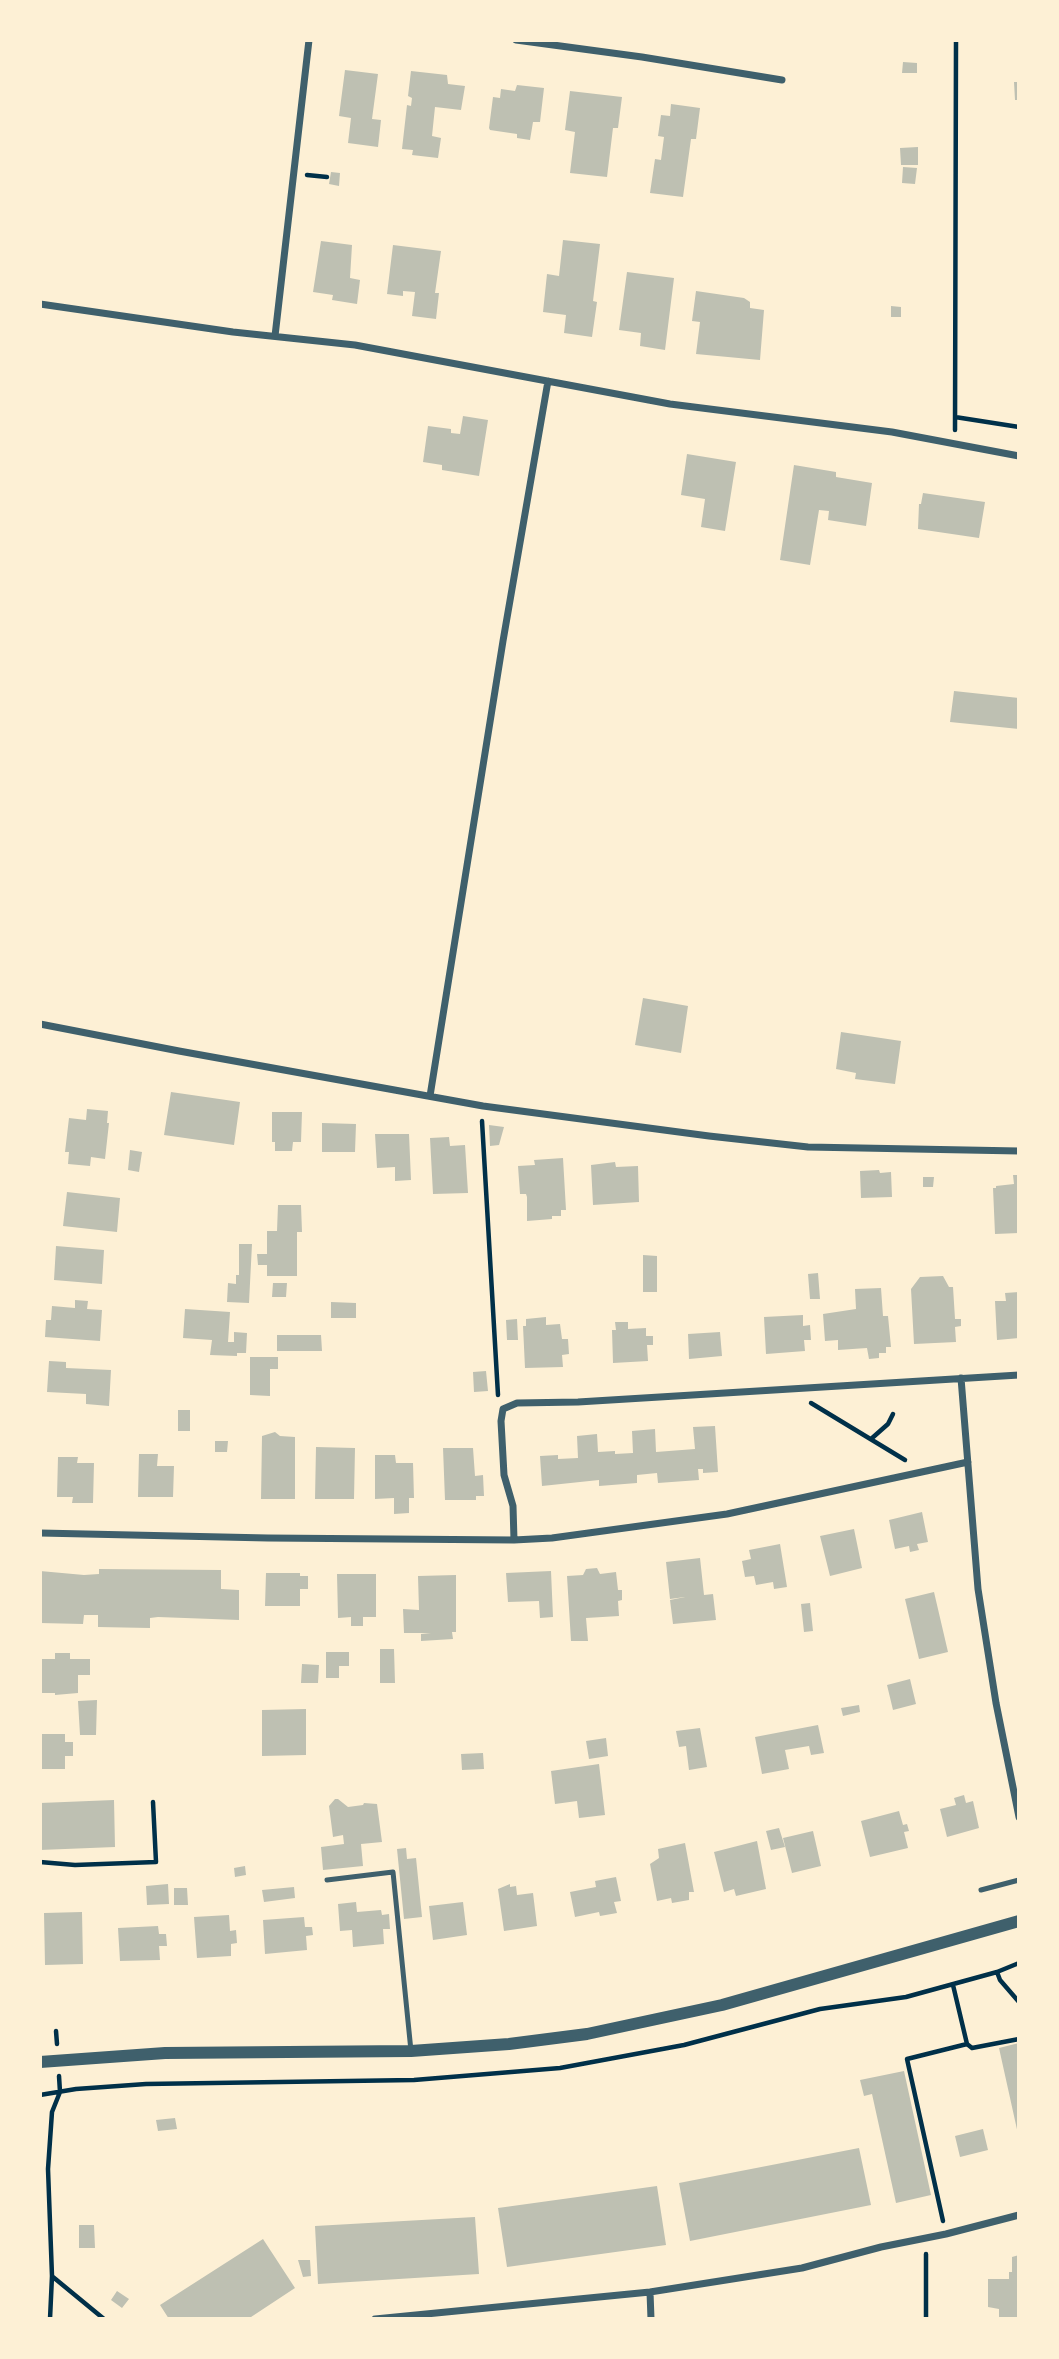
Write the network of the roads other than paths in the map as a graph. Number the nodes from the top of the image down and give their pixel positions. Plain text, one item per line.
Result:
1 (309, 40) edge
2 (516, 40) edge
3 (782, 80) dead end
4 (40, 304) edge
5 (275, 336) junction
6 (548, 381) junction
7 (1019, 456) edge
8 (40, 1024) edge
9 (430, 1096) junction
10 (1019, 1151) edge
11 (1019, 1374) edge
12 (961, 1378) junction
13 (968, 1462) junction
14 (40, 1533) edge
15 (514, 1540) junction
16 (1019, 1816) edge
17 (327, 1880) dead end
18 (1019, 1880) edge
19 (981, 1890) dead end
20 (1019, 1921) edge
21 (411, 2051) junction
22 (40, 2062) edge
23 (1019, 2215) edge
24 (650, 2292) junction
25 (375, 2319) edge
26 (651, 2319) edge

1 - 5 street
2 - 3 street
4 - 5 street
5 - 6 street
6 - 7 street
6 - 9 street
8 - 9 street
9 - 10 street
11 - 12 street
12 - 13 street
12 - 15 street
13 - 15 street
13 - 16 street
14 - 15 street
17 - 21 lane
18 - 19 lane
20 - 21 street
21 - 22 street
23 - 24 street
24 - 25 street
24 - 26 street

